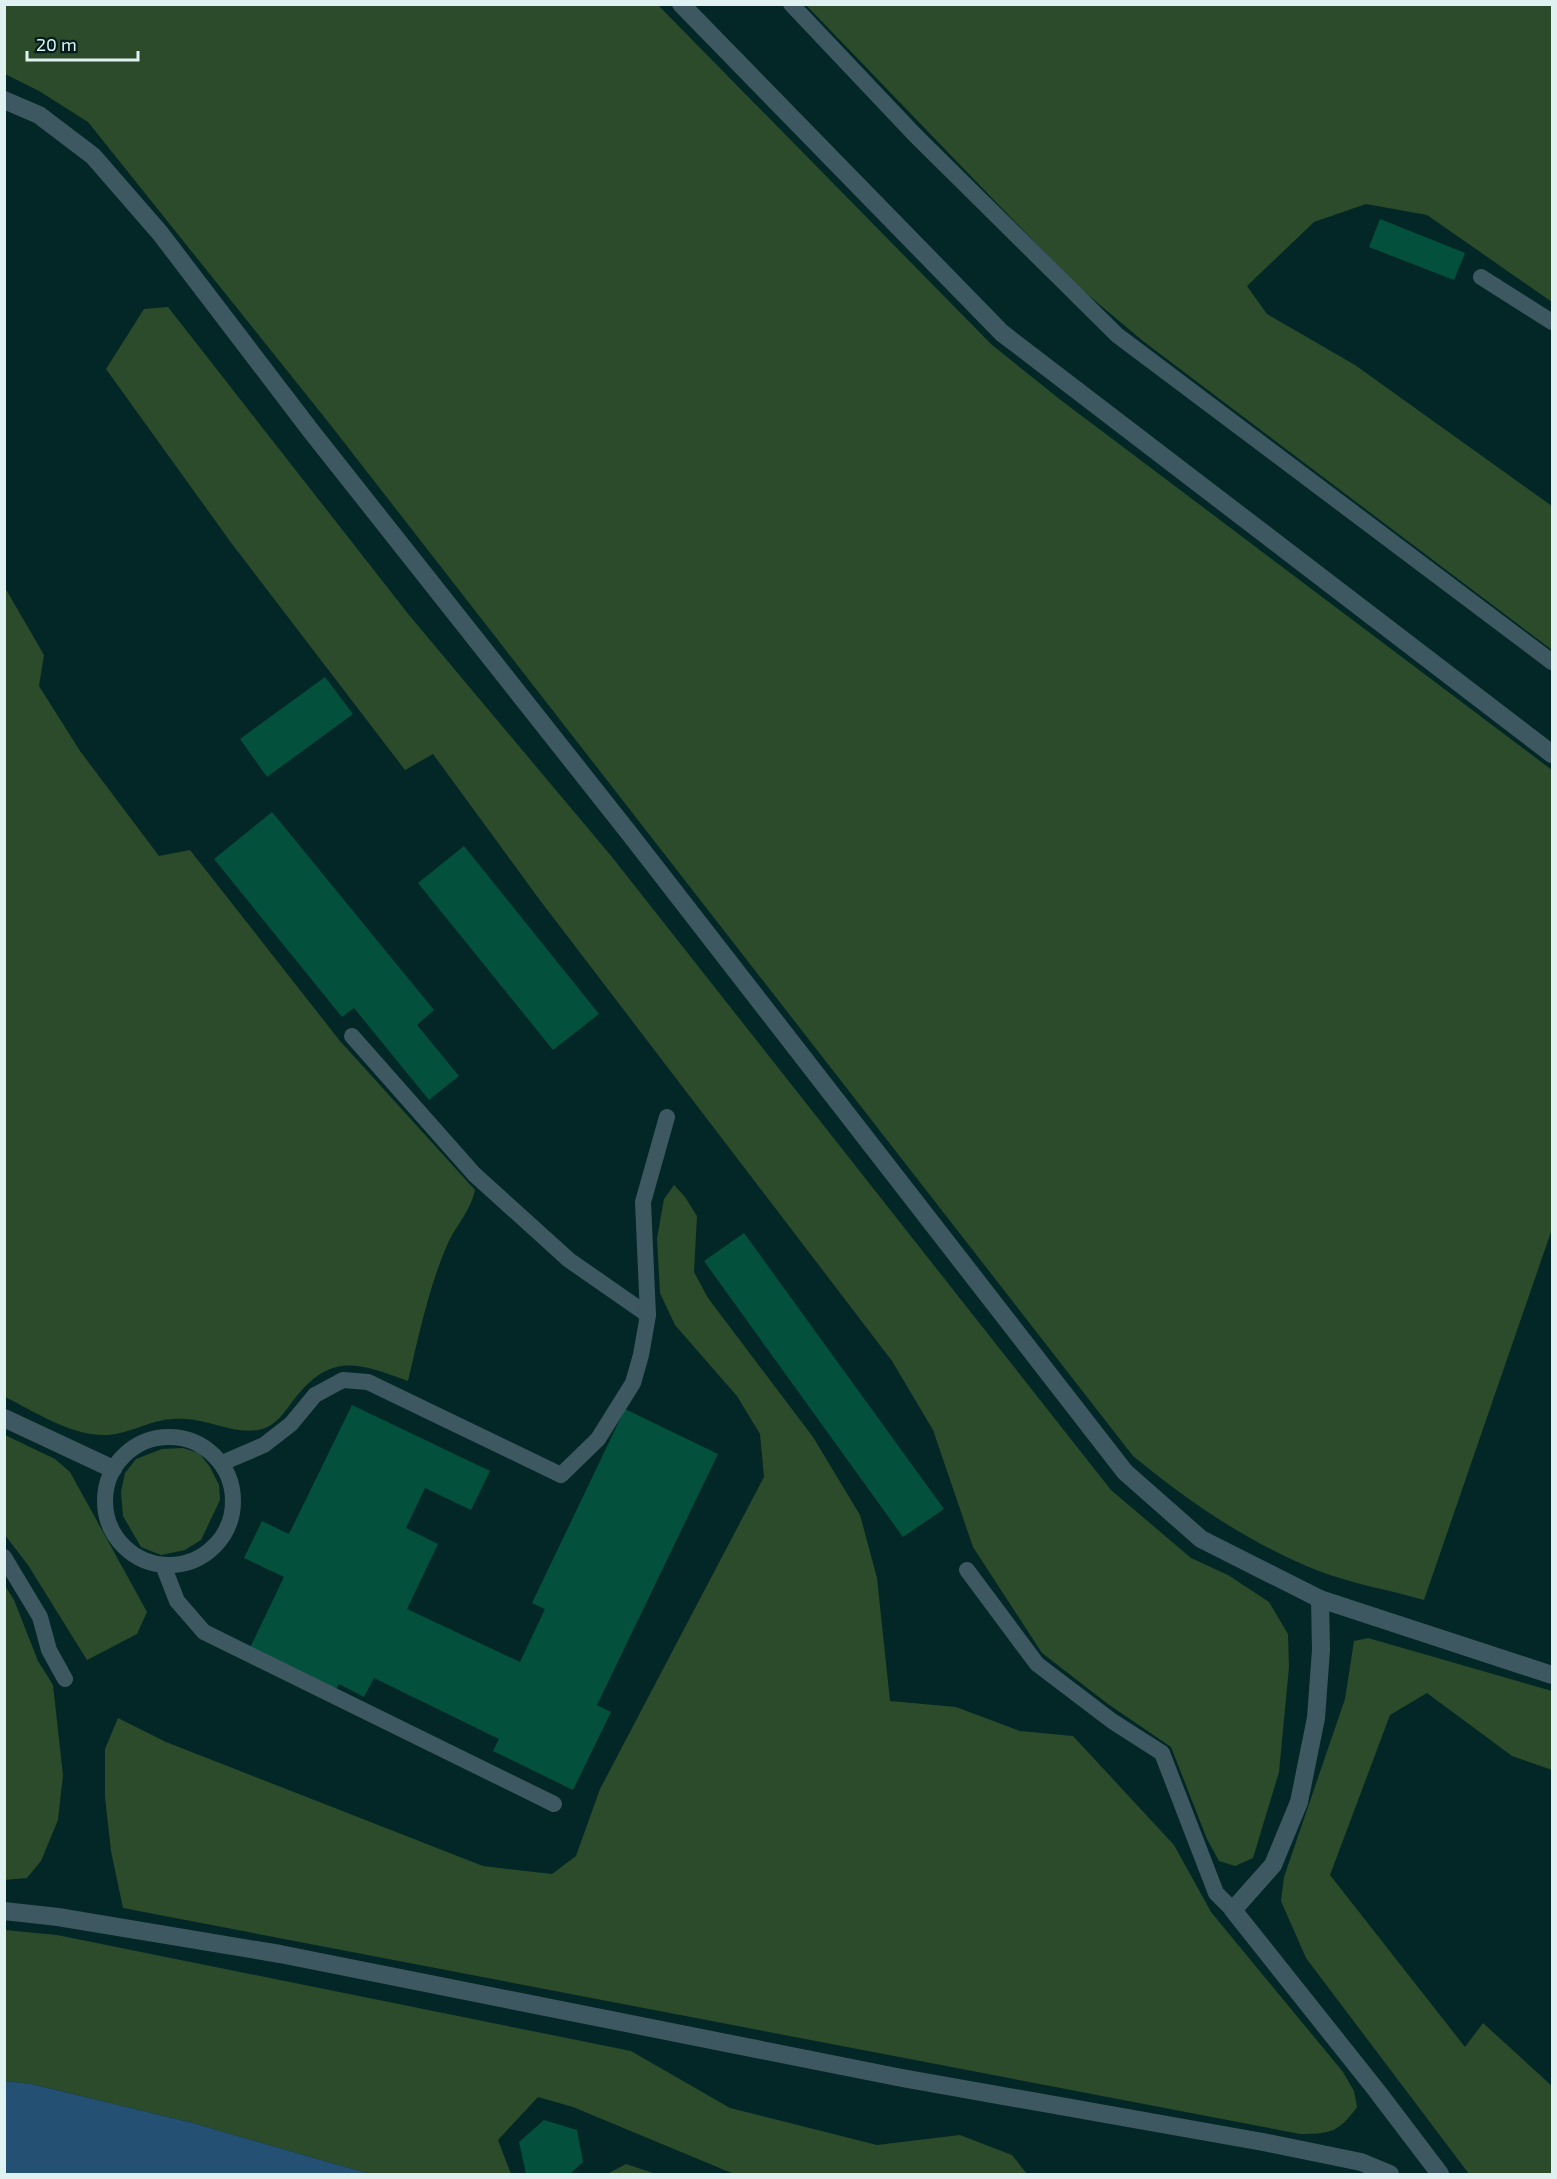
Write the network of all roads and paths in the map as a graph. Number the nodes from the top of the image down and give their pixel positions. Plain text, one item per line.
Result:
1 (681, 4) edge
2 (790, 4) edge
3 (4, 100) edge
4 (1481, 277) dead end
5 (1552, 322) edge
6 (1552, 662) edge
7 (1552, 754) edge
8 (352, 1036) dead end
9 (667, 1117) dead end
10 (648, 1315) junction
11 (4, 1418) edge
12 (222, 1463) junction
13 (113, 1469) junction
14 (4, 1557) edge
15 (163, 1565) junction
16 (967, 1570) dead end
17 (1320, 1599) junction
18 (1552, 1676) edge
19 (65, 1679) dead end
20 (554, 1804) dead end
21 (1233, 1910) junction
22 (4, 1911) edge
23 (1390, 2175) edge
24 (1440, 2175) edge

1 - 7 street
2 - 6 lane
3 - 17 street
4 - 5 lane
8 - 10 lane
9 - 10 lane
10 - 12 lane
11 - 13 street
12 - 13 lane
12 - 15 lane
13 - 15 lane
14 - 19 lane
15 - 20 lane
16 - 21 lane
17 - 18 street
17 - 21 street
21 - 24 street
22 - 23 street

